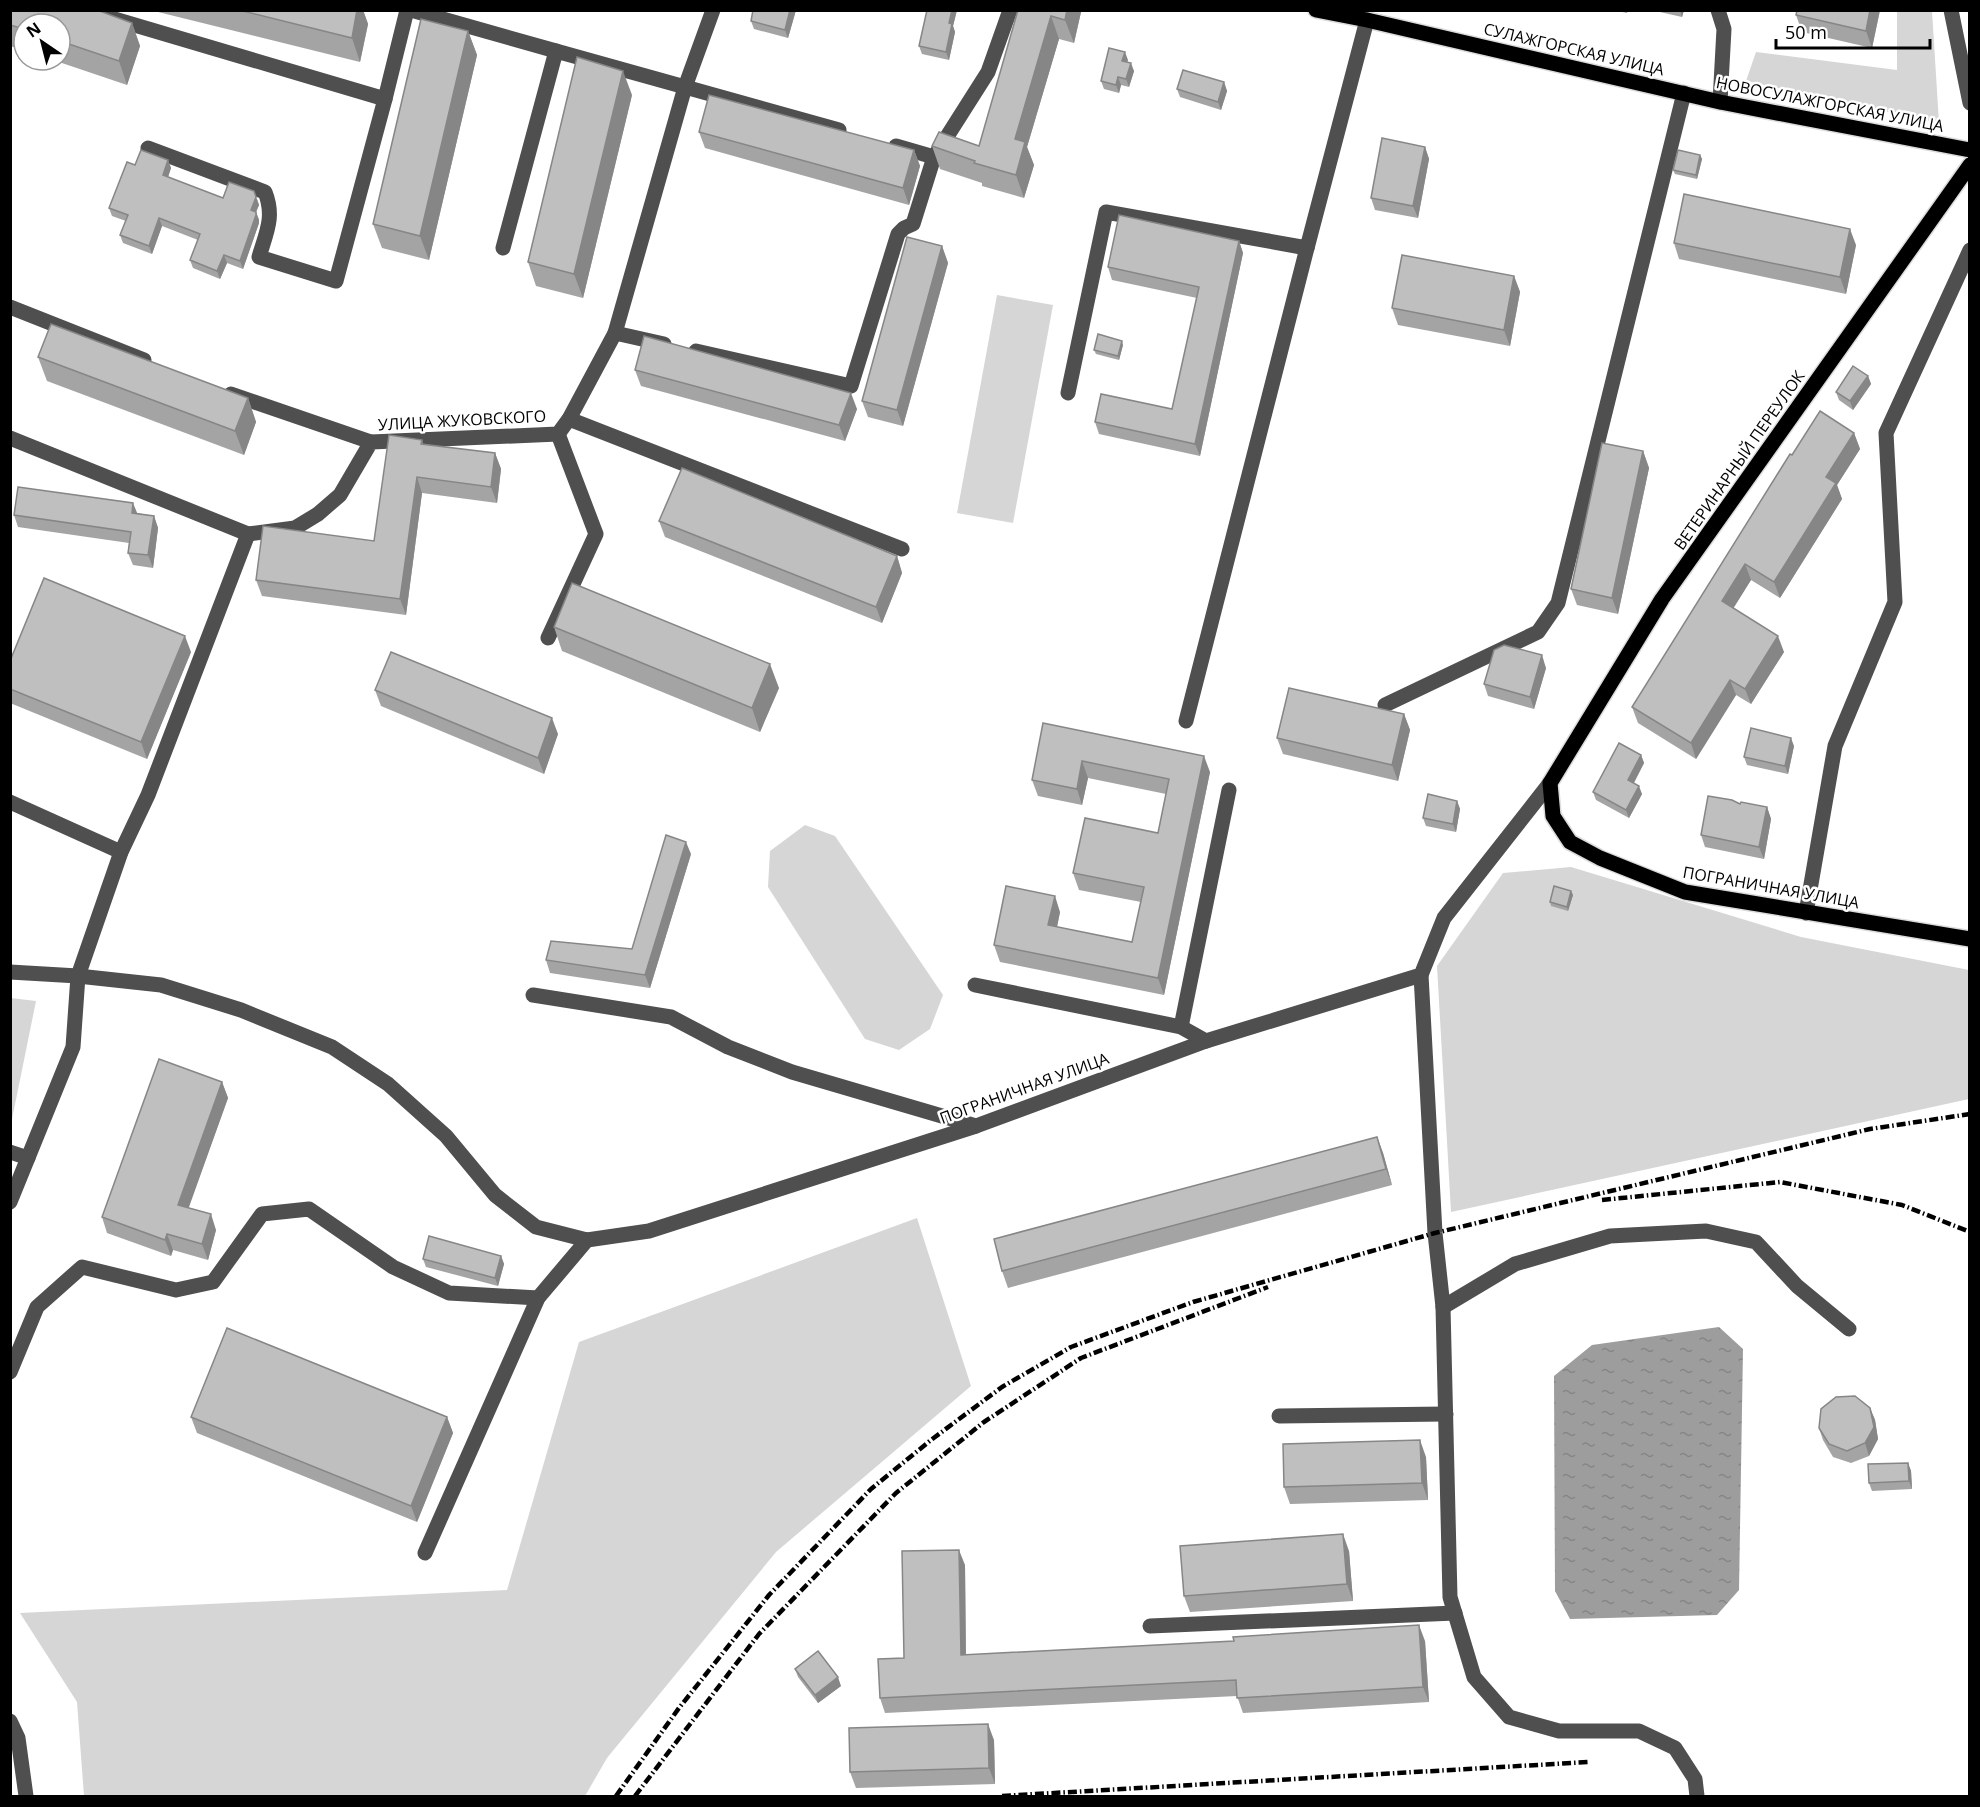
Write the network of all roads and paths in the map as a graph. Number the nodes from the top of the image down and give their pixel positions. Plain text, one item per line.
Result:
1 (84, 10) edge
2 (409, 10) edge
3 (713, 10) edge
4 (1010, 10) edge
5 (1316, 10) edge
6 (1718, 10) edge
7 (1951, 10) edge
8 (1367, 20) junction
9 (556, 51) junction
10 (685, 87) junction
11 (1684, 93) junction
12 (385, 99) junction
13 (1720, 102) junction
14 (1970, 103) edge
15 (855, 135) edge
16 (877, 141) edge
17 (148, 148) dead end
18 (1970, 150) edge
19 (934, 157) junction
20 (1970, 165) edge
21 (503, 248) dead end
22 (1307, 248) junction
23 (1970, 250) edge
24 (10, 307) edge
25 (615, 333) junction
26 (160, 366) edge
27 (213, 387) edge
28 (1068, 393) dead end
29 (569, 419) junction
30 (558, 434) junction
31 (10, 438) edge
32 (371, 442) junction
33 (248, 534) junction
34 (902, 549) dead end
35 (548, 638) dead end
36 (1385, 705) dead end
37 (1186, 721) dead end
38 (1550, 783) junction
39 (1229, 790) dead end
40 (10, 802) edge
41 (121, 852) junction
42 (1806, 913) junction
43 (1970, 939) edge
44 (10, 972) edge
45 (1421, 975) junction
46 (78, 976) junction
47 (975, 985) dead end
48 (532, 995) dead end
49 (1181, 1027) junction
50 (1206, 1041) junction
51 (976, 1126) junction
52 (10, 1152) edge
53 (28, 1158) junction
54 (10, 1202) edge
55 (587, 1240) junction
56 (538, 1298) junction
57 (1443, 1307) junction
58 (1849, 1329) dead end
59 (10, 1372) edge
60 (1446, 1414) junction
61 (1280, 1416) dead end
62 (424, 1553) dead end
63 (1455, 1613) junction
64 (1150, 1626) dead end
65 (10, 1721) edge
66 (26, 1797) edge
67 (1696, 1797) edge

1 - 12 street
2 - 9 street
2 - 12 street
3 - 10 street, УЛИЦА ЖУКОВСКОГО
4 - 19 street
5 - 8 main road, СУЛАЖГОРСКАЯ УЛИЦА
6 - 13 street
7 - 14 street
8 - 11 main road, СУЛАЖГОРСКАЯ УЛИЦА
8 - 22 street
9 - 10 street
9 - 21 street
10 - 15 street
10 - 25 street, УЛИЦА ЖУКОВСКОГО
11 - 13 main road, НОВОСУЛАЖГОРСКАЯ УЛИЦА
11 - 36 street
12 - 17 street
13 - 18 main road, НОВОСУЛАЖГОРСКАЯ УЛИЦА
16 - 19 street
19 - 25 street
20 - 38 main road, ВЕТЕРИНАРНЫЙ ПЕРЕУЛОК
22 - 28 street
22 - 37 street
23 - 42 street
24 - 26 street
25 - 29 street, УЛИЦА ЖУКОВСКОГО
27 - 32 street
29 - 30 street, УЛИЦА ЖУКОВСКОГО
29 - 34 street
30 - 32 street, УЛИЦА ЖУКОВСКОГО
30 - 35 street
31 - 33 street, УЛИЦА ЖУКОВСКОГО
32 - 33 street, УЛИЦА ЖУКОВСКОГО
33 - 41 street
38 - 42 main road, ПОГРАНИЧНАЯ УЛИЦА
38 - 45 street
39 - 49 street
40 - 41 street
41 - 46 street
42 - 43 main road, ПОГРАНИЧНАЯ УЛИЦА
44 - 46 street, ПОГРАНИЧНАЯ УЛИЦА
45 - 50 street, ПОГРАНИЧНАЯ УЛИЦА
45 - 57 street
46 - 53 street
46 - 55 street, ПОГРАНИЧНАЯ УЛИЦА
47 - 49 street
48 - 51 street
49 - 50 street
50 - 51 street, ПОГРАНИЧНАЯ УЛИЦА
51 - 55 street, ПОГРАНИЧНАЯ УЛИЦА
52 - 53 street
53 - 54 street
55 - 56 street
56 - 59 street
56 - 62 street
57 - 58 street
57 - 60 street
60 - 61 street
60 - 63 street
63 - 64 street
63 - 67 street
65 - 66 street

